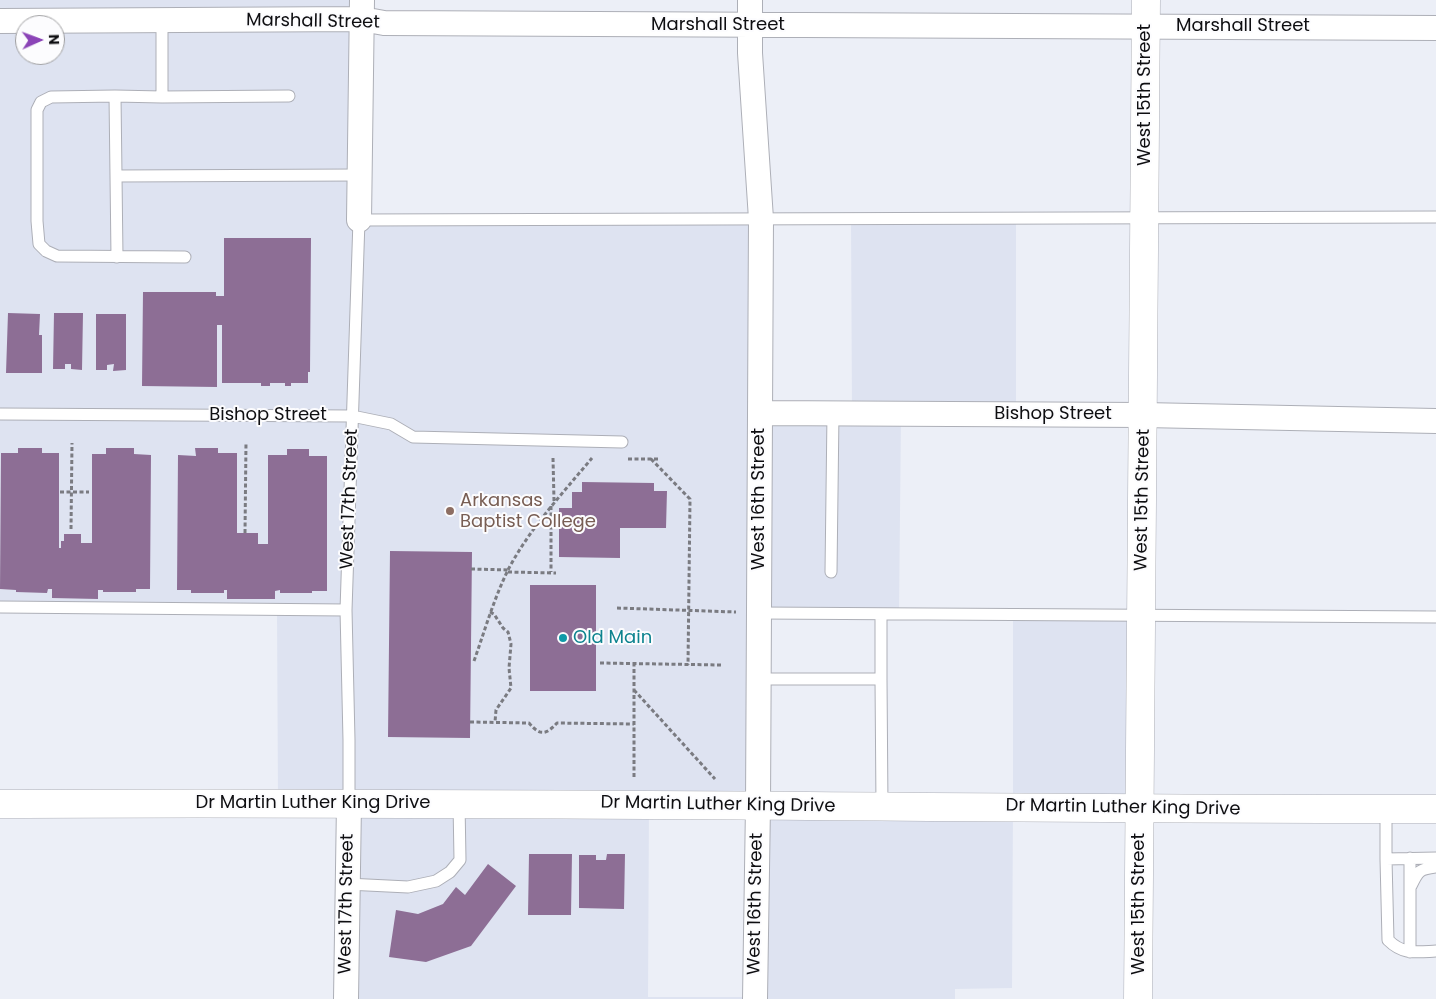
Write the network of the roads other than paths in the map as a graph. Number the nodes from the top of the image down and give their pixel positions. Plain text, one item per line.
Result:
1 (750, 0) edge
2 (362, 10) edge
3 (1145, 13) edge
4 (162, 20) junction
5 (0, 21) edge
6 (751, 26) junction
7 (1436, 28) edge
8 (115, 96) junction
9 (289, 96) dead end
10 (162, 97) junction
11 (116, 176) junction
12 (359, 176) junction
13 (1144, 217) junction
14 (1436, 217) edge
15 (761, 219) junction
16 (359, 220) junction
17 (117, 257) junction
18 (185, 257) dead end
19 (760, 413) junction
20 (833, 413) junction
21 (0, 414) edge
22 (1144, 415) junction
23 (352, 416) junction
24 (1436, 421) edge
25 (622, 442) dead end
26 (831, 572) dead end
27 (0, 608) edge
28 (346, 610) junction
29 (759, 613) junction
30 (881, 614) junction
31 (1141, 615) junction
32 (1436, 617) edge
33 (759, 679) junction
34 (882, 679) junction
35 (349, 803) junction
36 (459, 803) junction
37 (0, 804) edge
38 (758, 805) junction
39 (882, 807) junction
40 (1139, 809) junction
41 (1386, 809) junction
42 (1436, 809) edge
43 (1410, 858) junction
44 (1436, 858) edge
45 (1386, 859) junction
46 (1436, 867) edge
47 (347, 884) junction
48 (1411, 888) junction
49 (1436, 951) edge
50 (1410, 952) junction
51 (346, 999) edge
52 (755, 999) edge
53 (1138, 999) edge

1 - 6 street, West 16th Street
2 - 4 street, Marshall Street
2 - 6 street, Marshall Street
2 - 12 street, West 17th Street
3 - 6 street, Marshall Street
3 - 7 street, Marshall Street
3 - 13 main road, West 15th Street
4 - 5 street, Marshall Street
4 - 10 lane
6 - 15 street, West 16th Street
8 - 10 lane
8 - 11 lane
8 - 17 lane
9 - 10 lane
11 - 12 lane
11 - 17 lane
12 - 16 street, West 17th Street
13 - 14 lane
13 - 15 lane
13 - 22 main road, West 15th Street
15 - 16 lane
15 - 19 street, West 16th Street
16 - 23 lane, West 17th Street
17 - 18 lane
19 - 20 street, Bishop Street
19 - 29 street, West 16th Street
20 - 22 street, Bishop Street
20 - 26 lane
21 - 23 lane, Bishop Street
22 - 24 street, Bishop Street
22 - 31 main road, West 15th Street
23 - 25 lane, Bishop Street
23 - 28 lane, West 17th Street
27 - 28 lane
28 - 35 lane, West 17th Street
29 - 30 lane
29 - 33 street, West 16th Street
30 - 31 lane
30 - 34 lane
31 - 32 lane
31 - 40 main road, West 15th Street
33 - 34 lane
33 - 38 street, West 16th Street
34 - 39 lane
35 - 36 main road, Dr Martin Luther King Drive
35 - 37 main road, Dr Martin Luther King Drive
35 - 47 street, West 17th Street
36 - 38 main road, Dr Martin Luther King Drive
36 - 47 lane
38 - 39 main road, Dr Martin Luther King Drive
38 - 52 street, West 16th Street
39 - 40 main road, Dr Martin Luther King Drive
40 - 41 main road, Dr Martin Luther King Drive
40 - 53 main road, West 15th Street
41 - 42 main road, Dr Martin Luther King Drive
41 - 45 lane
43 - 44 lane
43 - 45 lane
43 - 48 lane
45 - 50 lane
46 - 48 lane
47 - 51 street, West 17th Street
48 - 50 lane
49 - 50 lane

